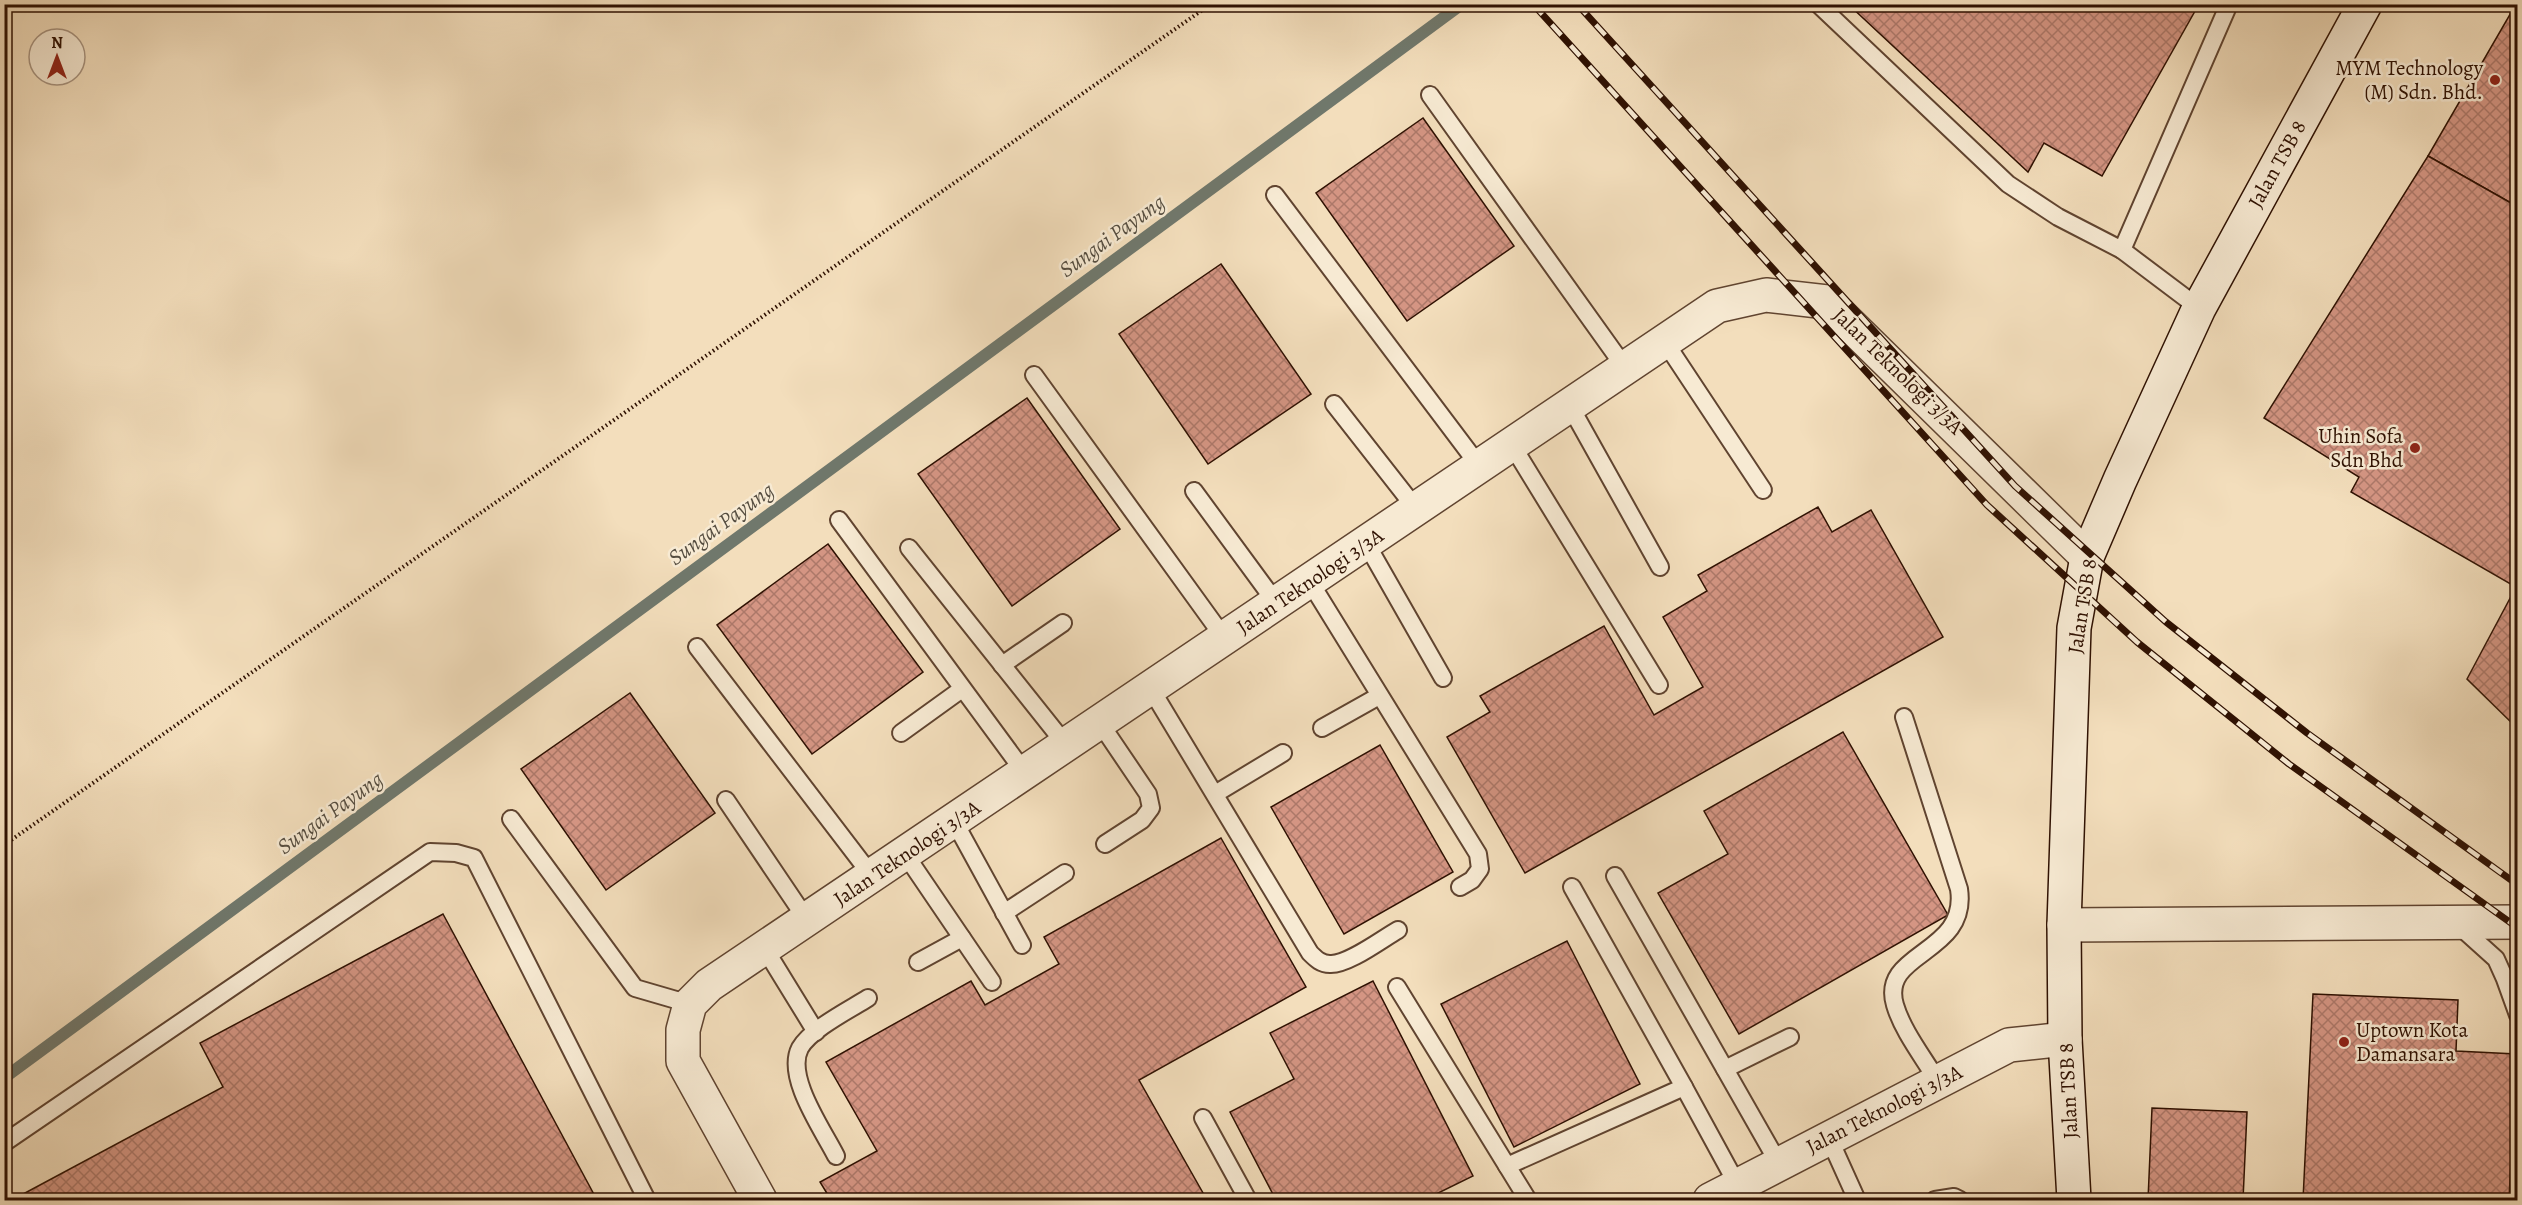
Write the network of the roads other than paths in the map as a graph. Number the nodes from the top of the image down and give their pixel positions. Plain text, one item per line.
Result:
1 (1818, 4) edge
2 (2229, 4) edge
3 (2365, 4) edge
4 (1430, 95) dead end
5 (1275, 195) dead end
6 (2122, 250) junction
7 (2199, 308) junction
8 (1665, 342) junction
9 (1626, 369) junction
10 (1034, 375) dead end
11 (1334, 404) dead end
12 (1570, 406) junction
13 (1512, 445) junction
14 (1480, 467) junction
15 (1763, 490) dead end
16 (1194, 491) dead end
17 (1416, 510) junction
18 (839, 520) dead end
19 (1366, 543) junction
20 (909, 548) dead end
21 (2087, 557) junction
22 (1660, 567) dead end
23 (1310, 582) junction
24 (1277, 604) junction
25 (1063, 623) dead end
26 (1225, 639) junction
27 (697, 646) dead end
28 (1002, 665) junction
29 (1443, 678) dead end
30 (1659, 685) dead end
31 (962, 689) junction
32 (1151, 689) junction
33 (1379, 696) junction
34 (1904, 717) dead end
35 (1100, 723) junction
36 (1322, 728) dead end
37 (901, 733) dead end
38 (1066, 745) junction
39 (1283, 753) dead end
40 (1024, 773) junction
41 (1215, 795) junction
42 (726, 800) dead end
43 (511, 819) dead end
44 (954, 821) junction
45 (1105, 844) dead end
46 (905, 854) junction
47 (1065, 873) dead end
48 (872, 876) junction
49 (1615, 876) dead end
50 (1572, 886) dead end
51 (1460, 887) dead end
52 (1004, 913) junction
53 (807, 920) junction
54 (2517, 922) edge
55 (2455, 923) junction
56 (2064, 925) junction
57 (1398, 930) dead end
58 (962, 938) junction
59 (1022, 945) dead end
60 (765, 949) junction
61 (918, 962) dead end
62 (992, 982) dead end
63 (1397, 987) dead end
64 (868, 998) dead end
65 (690, 1004) junction
66 (2517, 1015) edge
67 (816, 1032) junction
68 (1790, 1036) dead end
69 (2065, 1039) junction
70 (1725, 1069) junction
71 (1938, 1082) junction
72 (1684, 1087) junction
73 (1203, 1118) dead end
74 (1829, 1138) junction
75 (4, 1143) edge
76 (836, 1156) dead end
77 (1779, 1164) junction
78 (1507, 1166) junction
79 (1724, 1193) edge
80 (647, 1200) edge
81 (760, 1200) edge
82 (1248, 1200) edge
83 (1528, 1200) edge
84 (1857, 1200) edge
85 (1935, 1200) edge
86 (1960, 1200) edge
87 (2074, 1200) edge

1 - 6 lane
2 - 6 lane
3 - 7 street, Jalan TSB 8
4 - 9 lane
5 - 14 lane
6 - 7 lane
7 - 21 street, Jalan TSB 8
8 - 9 street, Jalan Teknologi 3/3A
8 - 15 lane
8 - 21 street, Jalan Teknologi 3/3A
9 - 12 street, Jalan Teknologi 3/3A
10 - 26 lane
11 - 17 lane
12 - 13 street, Jalan Teknologi 3/3A
12 - 22 lane
13 - 14 street, Jalan Teknologi 3/3A
13 - 30 lane
14 - 17 street, Jalan Teknologi 3/3A
16 - 24 lane
17 - 19 street, Jalan Teknologi 3/3A
18 - 31 lane
19 - 23 street, Jalan Teknologi 3/3A
19 - 29 lane
20 - 28 lane
21 - 56 street, Jalan TSB 8
23 - 24 street, Jalan Teknologi 3/3A
23 - 33 lane
24 - 26 street, Jalan Teknologi 3/3A
25 - 28 lane
26 - 32 street, Jalan Teknologi 3/3A
27 - 48 lane
28 - 38 lane
31 - 37 lane
31 - 40 lane
32 - 35 street, Jalan Teknologi 3/3A
32 - 41 lane
33 - 36 lane
33 - 51 lane
34 - 71 lane
35 - 38 street, Jalan Teknologi 3/3A
35 - 45 lane
38 - 40 street, Jalan Teknologi 3/3A
39 - 41 lane
40 - 44 street, Jalan Teknologi 3/3A
41 - 57 lane
42 - 53 lane
43 - 65 lane
44 - 46 street, Jalan Teknologi 3/3A
44 - 52 lane
46 - 48 street, Jalan Teknologi 3/3A
46 - 58 lane
47 - 52 lane
48 - 53 street, Jalan Teknologi 3/3A
49 - 70 lane
50 - 72 lane
52 - 59 lane
53 - 60 street, Jalan Teknologi 3/3A
54 - 55 street
55 - 56 street
55 - 66 lane
56 - 69 street, Jalan TSB 8
58 - 61 lane
58 - 62 lane
60 - 65 street, Jalan Teknologi 3/3A
60 - 67 lane
63 - 78 lane
64 - 67 lane
65 - 81 street
67 - 76 lane
68 - 70 lane
69 - 71 street, Jalan Teknologi 3/3A
69 - 87 street, Jalan TSB 8
70 - 77 lane
71 - 74 street, Jalan Teknologi 3/3A
72 - 78 lane
72 - 79 lane
73 - 82 lane
74 - 77 street, Jalan Teknologi 3/3A
74 - 84 lane
75 - 80 lane
77 - 79 street, Jalan Teknologi 3/3A
78 - 83 lane
85 - 86 lane

